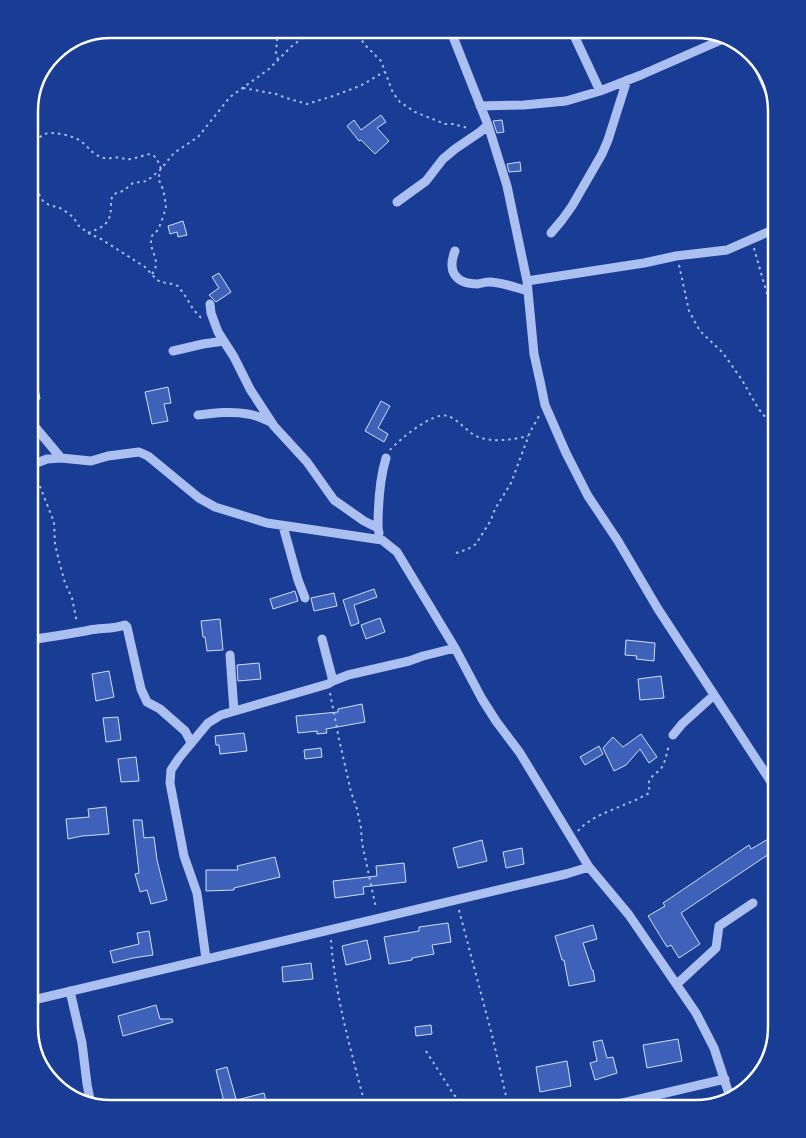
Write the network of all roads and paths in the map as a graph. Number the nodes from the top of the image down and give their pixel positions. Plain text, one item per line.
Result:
1 (277, 37) edge
2 (303, 37) edge
3 (360, 37) edge
4 (453, 38) edge
5 (575, 38) edge
6 (718, 41) edge
7 (278, 60) junction
8 (384, 72) junction
9 (627, 80) junction
10 (243, 88) junction
11 (600, 91) junction
12 (480, 106) junction
13 (488, 125) junction
14 (480, 132) junction
15 (38, 138) edge
16 (160, 170) junction
17 (38, 192) edge
18 (396, 202) dead end
19 (768, 231) edge
20 (88, 233) junction
21 (550, 233) dead end
22 (751, 238) junction
23 (454, 250) dead end
24 (676, 256) junction
25 (152, 274) junction
26 (527, 281) junction
27 (528, 291) junction
28 (768, 298) edge
29 (210, 304) dead end
30 (218, 332) junction
31 (224, 341) junction
32 (173, 351) dead end
33 (545, 405) junction
34 (198, 415) dead end
35 (768, 421) edge
36 (272, 422) junction
37 (38, 430) edge
38 (528, 436) junction
39 (61, 458) junction
40 (386, 458) joint
41 (38, 462) edge
42 (38, 485) edge
43 (283, 526) junction
44 (378, 528) junction
45 (382, 540) junction
46 (456, 553) dead end
47 (305, 598) dead end
48 (79, 632) junction
49 (38, 639) edge
50 (322, 639) dead end
51 (455, 648) junction
52 (230, 655) dead end
53 (330, 682) junction
54 (714, 695) junction
55 (234, 711) junction
56 (673, 735) joint
57 (190, 742) junction
58 (768, 777) edge
59 (572, 839) junction
60 (589, 867) junction
61 (456, 900) junction
62 (753, 903) dead end
63 (378, 918) junction
64 (330, 929) junction
65 (206, 959) junction
66 (677, 984) junction
67 (70, 991) junction
68 (38, 998) edge
69 (426, 1051) dead end
70 (725, 1079) junction
71 (729, 1092) edge
72 (90, 1098) edge
73 (364, 1100) edge
74 (460, 1100) edge
75 (507, 1100) edge
76 (636, 1100) edge

1 - 7 path
2 - 7 path
3 - 8 path
4 - 12 street
5 - 11 street
6 - 9 street
7 - 10 path
8 - 10 path
8 - 14 path
9 - 11 street
9 - 21 street
10 - 16 path
11 - 12 street
12 - 13 street
13 - 14 street
13 - 26 street
14 - 18 street
15 - 16 path
16 - 20 path
16 - 25 path
17 - 20 path
19 - 22 street
20 - 25 path
22 - 24 street
22 - 28 path
23 - 27 street
24 - 26 street
24 - 35 path
25 - 30 path
26 - 27 street
27 - 33 street
29 - 30 street
30 - 31 street
31 - 32 street
31 - 36 street
33 - 38 path
33 - 54 street
34 - 36 street
36 - 44 street
37 - 39 street
38 - 40 path
38 - 46 path
39 - 41 street
39 - 43 street
40 - 44 street
42 - 48 path
43 - 45 street
43 - 47 street
44 - 45 street
45 - 51 street
48 - 49 street
48 - 57 street
50 - 53 street
51 - 53 street
51 - 59 street
52 - 55 street
53 - 55 street
53 - 63 path
54 - 56 street
54 - 58 street
55 - 57 street
56 - 59 path
57 - 65 street
59 - 60 street
60 - 61 street
60 - 66 street
61 - 63 street
61 - 75 path
62 - 66 street
63 - 64 street
64 - 65 street
64 - 73 path
65 - 67 street
66 - 70 street
67 - 68 street
67 - 72 street
69 - 74 path
70 - 71 street
70 - 76 street

